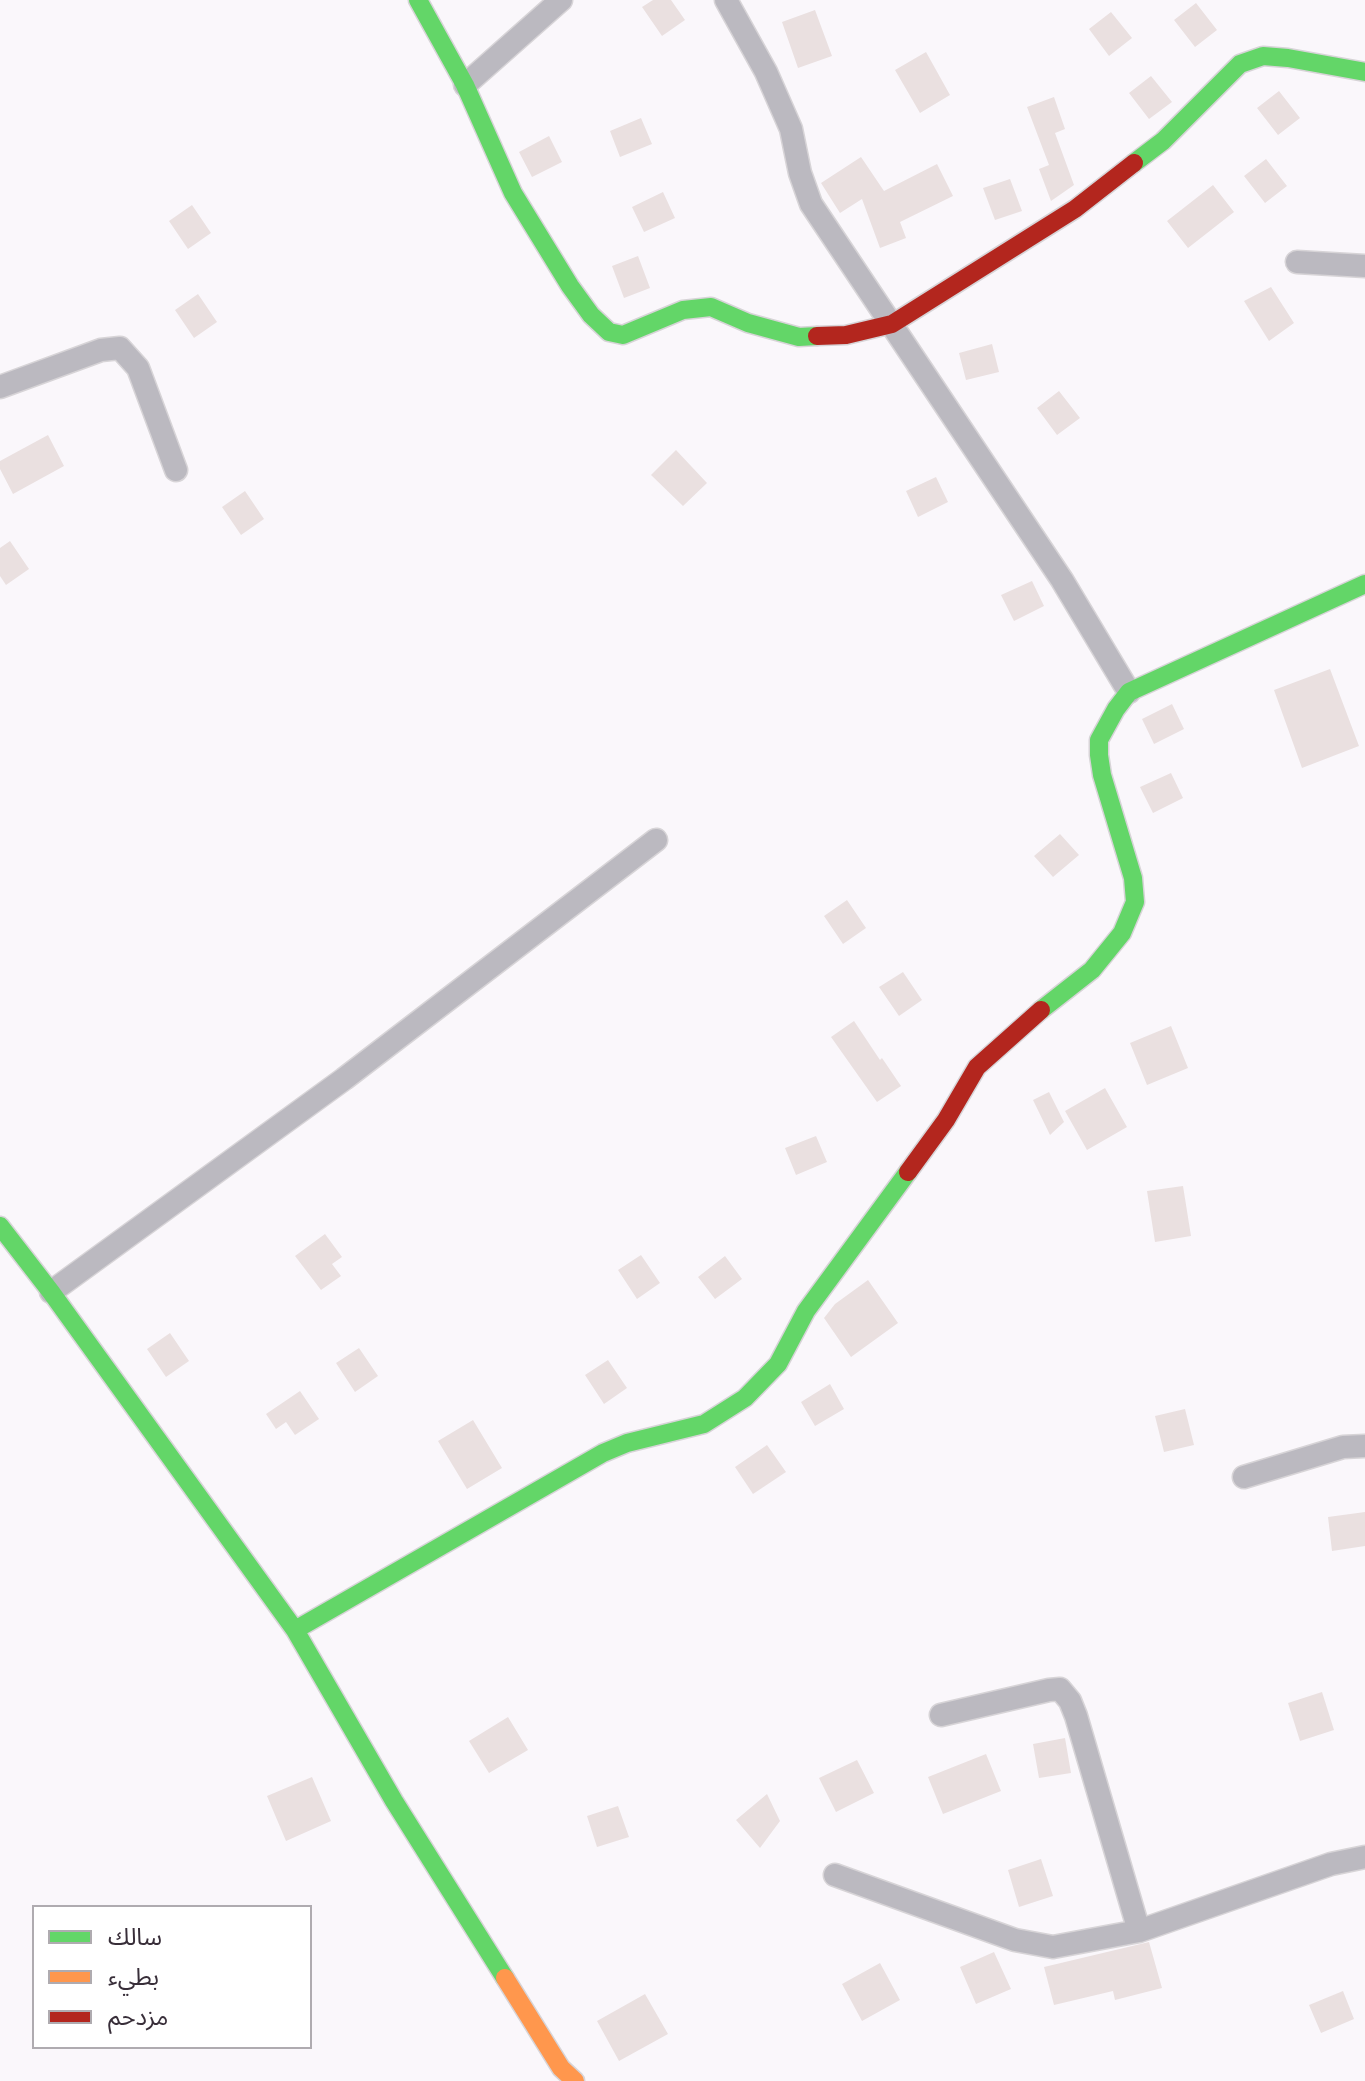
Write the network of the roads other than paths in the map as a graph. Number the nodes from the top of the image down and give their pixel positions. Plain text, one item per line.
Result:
1 (418, 0) edge
2 (561, 0) edge
3 (726, 0) edge
4 (1365, 72) edge
5 (465, 85) junction
6 (1297, 262) dead end
7 (1365, 266) edge
8 (892, 324) junction
9 (0, 387) edge
10 (176, 470) dead end
11 (1365, 584) edge
12 (1129, 692) junction
13 (656, 840) dead end
14 (0, 1226) edge
15 (51, 1292) junction
16 (1365, 1446) edge
17 (1244, 1477) dead end
18 (295, 1630) junction
19 (941, 1715) dead end
20 (1365, 1857) edge
21 (835, 1875) dead end
22 (1139, 1931) junction
23 (575, 2081) edge

1 - 5 street
2 - 5 street
3 - 8 street
4 - 8 street
5 - 8 street
6 - 7 street
8 - 12 street
9 - 10 street
11 - 12 street
12 - 18 street
13 - 15 street
14 - 15 street
15 - 18 street
16 - 17 street
18 - 23 street
19 - 22 street
20 - 22 street
21 - 22 street

